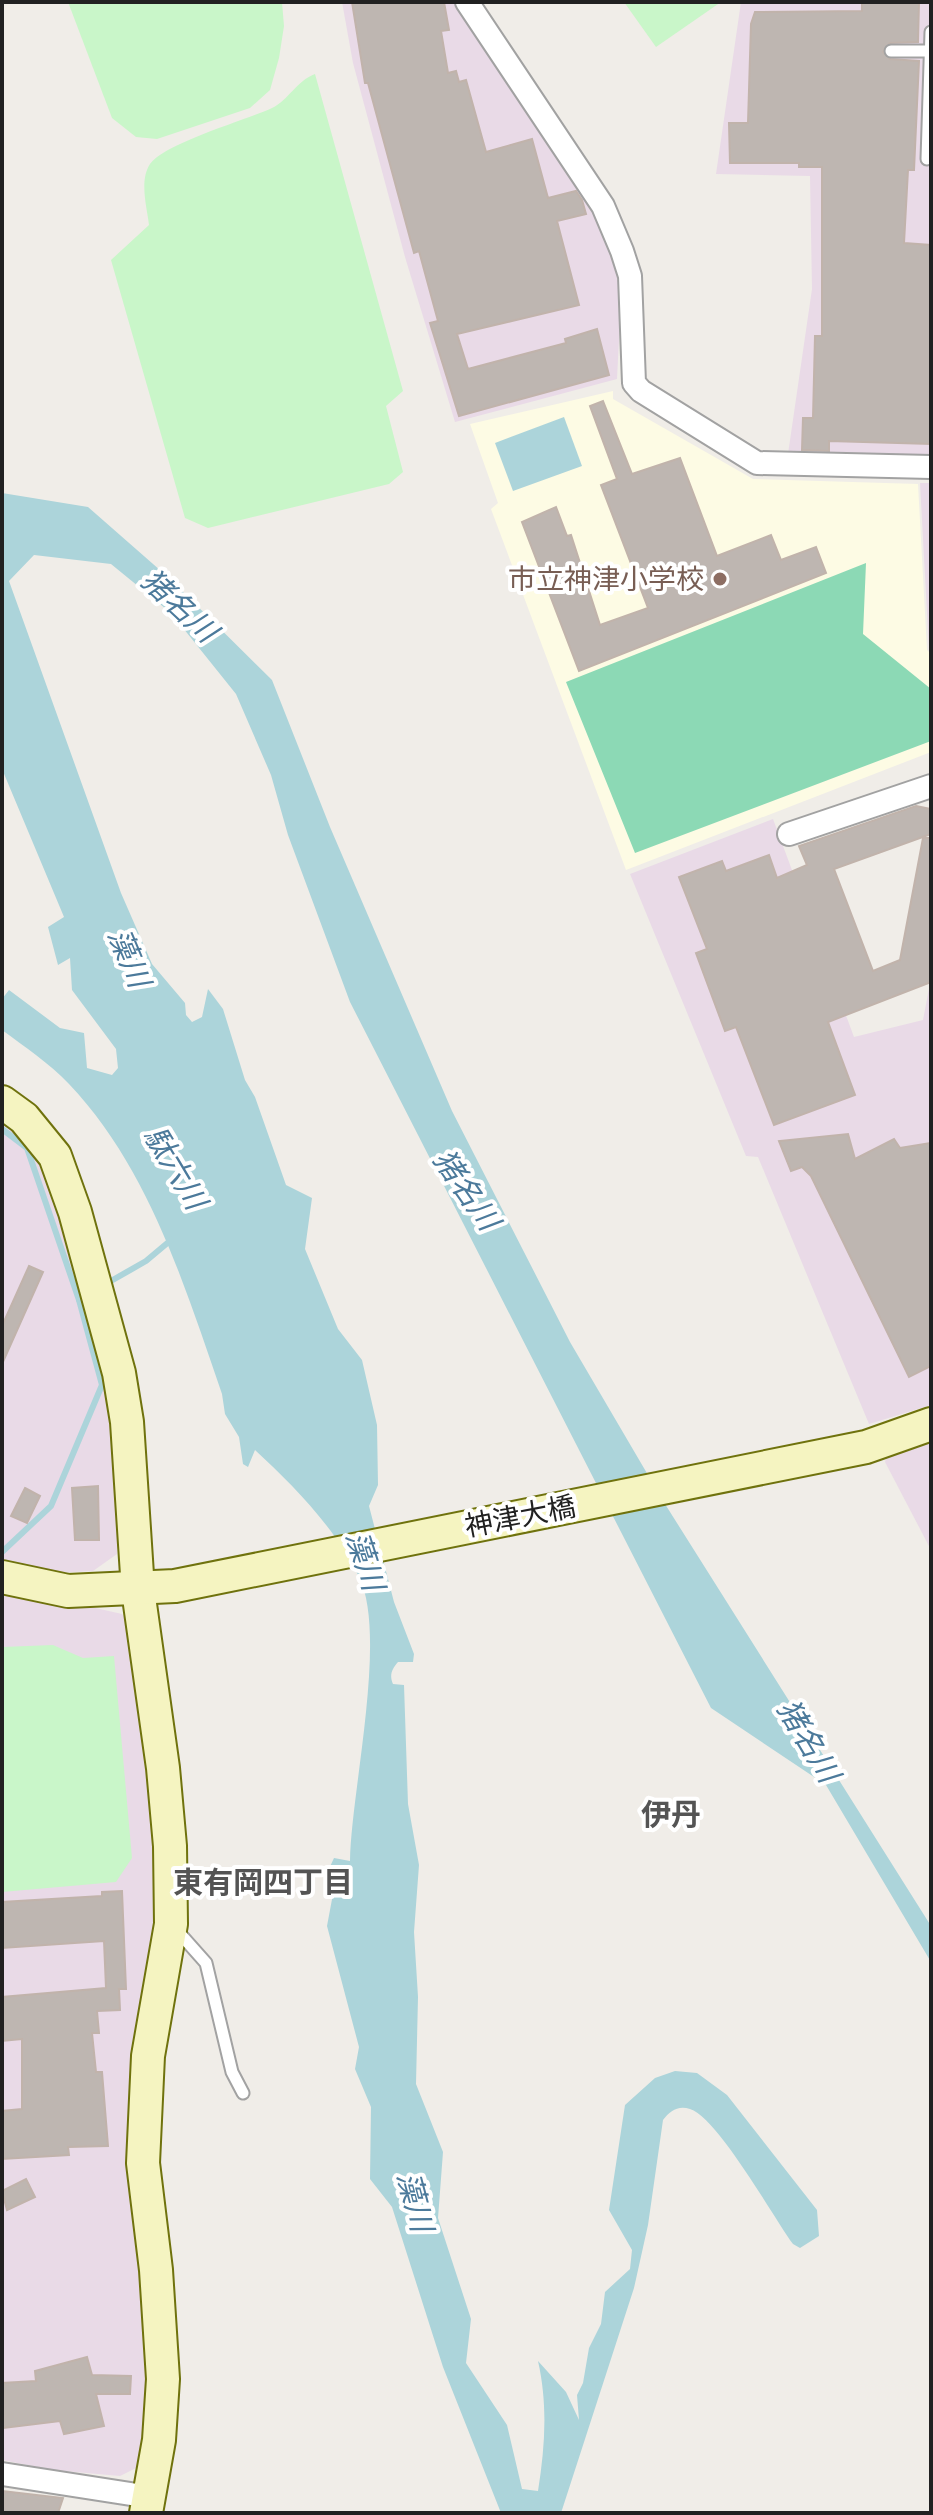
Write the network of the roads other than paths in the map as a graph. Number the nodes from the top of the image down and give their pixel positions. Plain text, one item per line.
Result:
1 (467, 2) edge
2 (931, 32) edge
3 (891, 51) dead end
4 (931, 51) edge
5 (927, 159) dead end
6 (931, 467) edge
7 (931, 786) edge
8 (789, 834) dead end
9 (2, 1102) edge
10 (931, 1424) edge
11 (2, 1577) edge
12 (138, 1590) junction
13 (171, 1924) junction
14 (243, 2093) dead end
15 (2, 2474) edge
16 (148, 2505) edge

1 - 6 street
2 - 4 lane
3 - 4 lane
4 - 5 lane
7 - 8 street
9 - 12 street
10 - 12 street, 神津大橋
11 - 12 street, 神津大橋
12 - 13 street
13 - 14 lane
13 - 16 street
15 - 16 street

